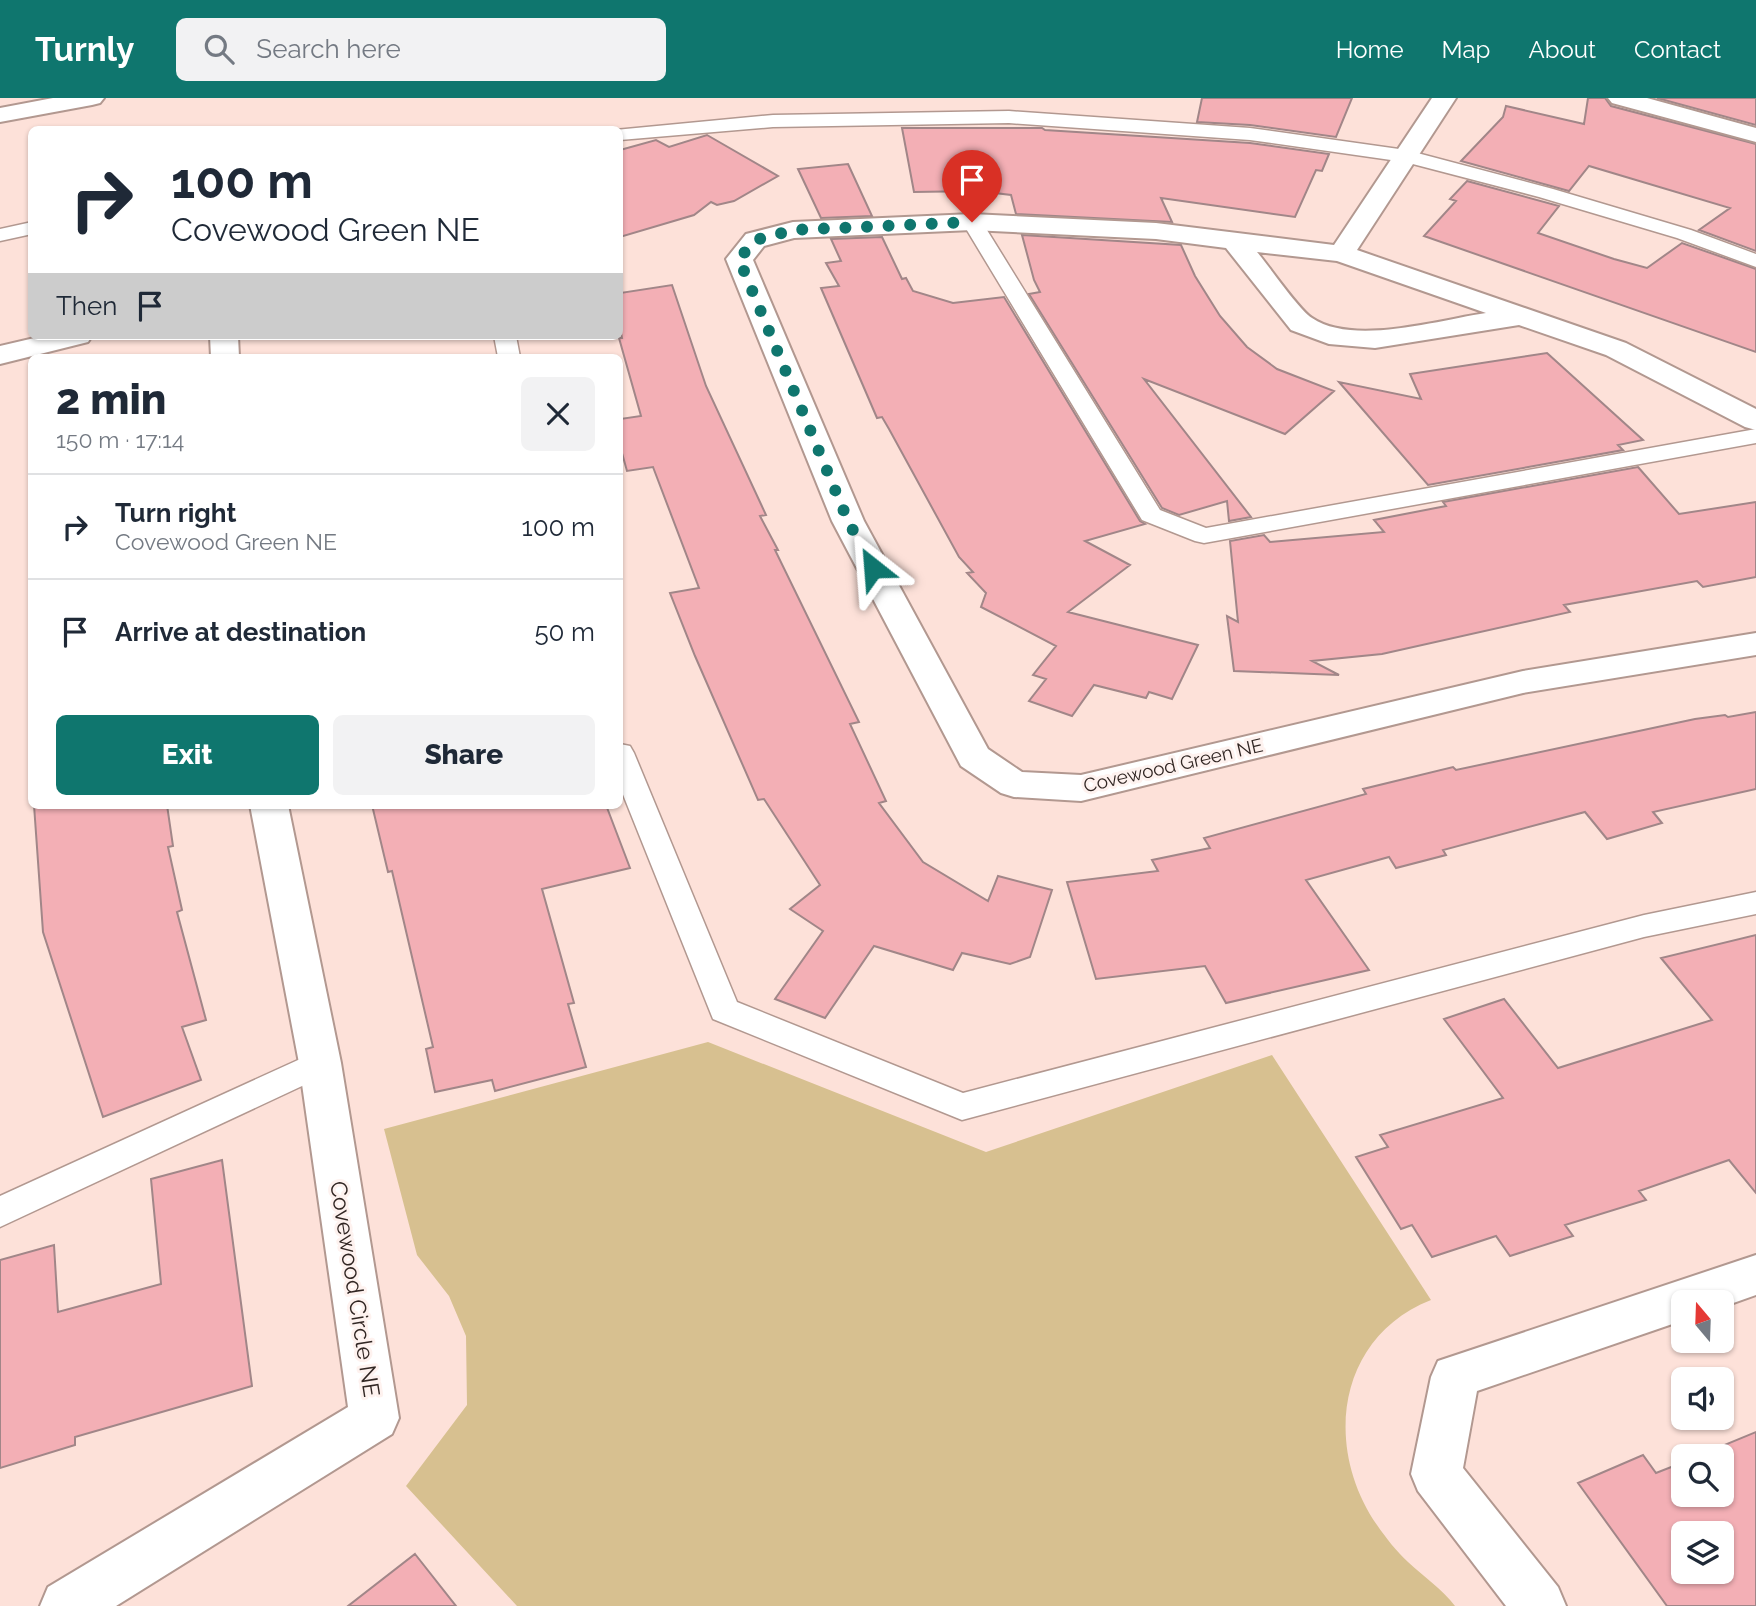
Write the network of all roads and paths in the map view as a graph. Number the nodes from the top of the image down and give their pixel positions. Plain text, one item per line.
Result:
1 (92, 98) edge
2 (1444, 98) edge
3 (1620, 98) edge
4 (0, 115) edge
5 (623, 134) edge
6 (1756, 135) edge
7 (1406, 156) junction
8 (972, 222) junction
9 (28, 229) edge
10 (0, 235) edge
11 (1234, 240) junction
12 (1341, 254) junction
13 (1756, 261) edge
14 (1521, 316) junction
15 (62, 340) edge
16 (0, 355) edge
17 (1756, 421) edge
18 (1756, 436) edge
19 (1756, 644) edge
20 (623, 760) edge
21 (270, 809) edge
22 (1756, 903) edge
23 (320, 1062) junction
24 (0, 1212) edge
25 (1756, 1275) edge
26 (67, 1606) edge
27 (1539, 1606) edge

1 - 4 street
2 - 7 street
3 - 6 street
5 - 7 lane
7 - 12 street
7 - 13 lane
8 - 11 street, Covewood Green NE
8 - 18 lane
8 - 19 street, Covewood Green NE
9 - 10 lane
11 - 12 street, Covewood Green NE
11 - 14 street, Covewood Green NE
12 - 14 street, Covewood Green NE
14 - 17 street, Covewood Green NE
15 - 16 street
20 - 22 lane
21 - 23 street, Covewood Circle NE
23 - 24 lane
23 - 26 street, Covewood Circle NE
25 - 27 street

